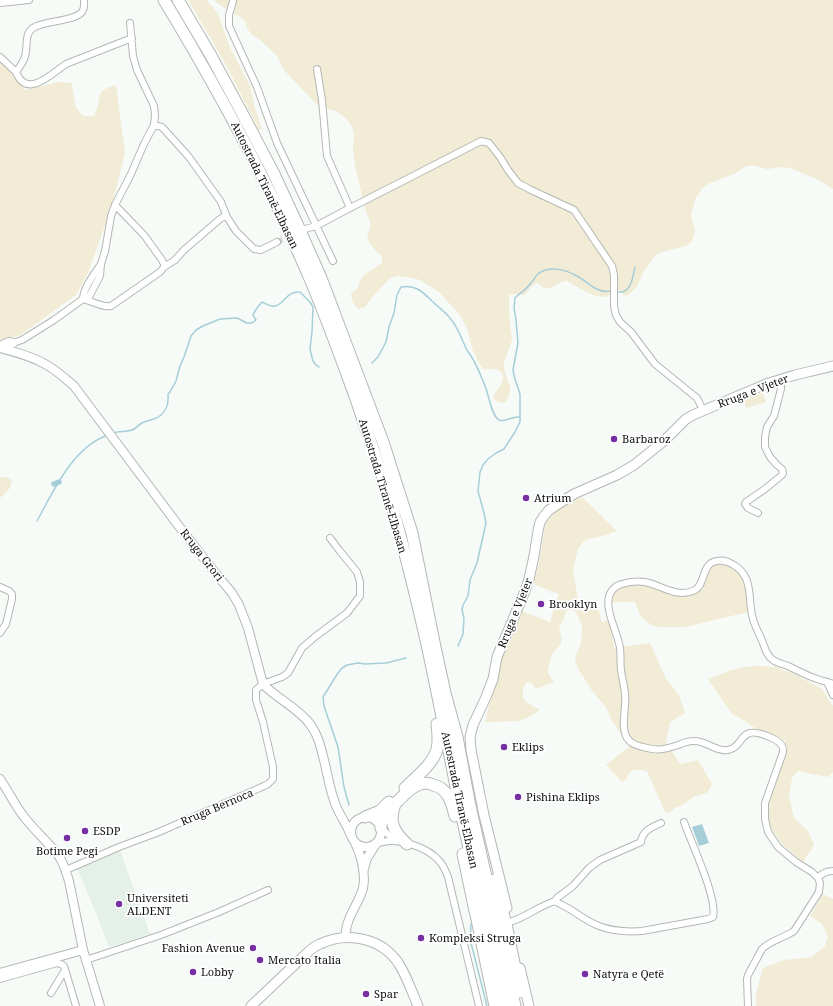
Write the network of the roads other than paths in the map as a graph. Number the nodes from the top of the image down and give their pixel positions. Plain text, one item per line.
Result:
1 (29, 0) edge
2 (84, 0) edge
3 (164, 0) edge
4 (178, 0) edge
5 (233, 1) dead end
6 (0, 3) edge
7 (130, 23) dead end
8 (132, 38) junction
9 (0, 57) edge
10 (317, 69) dead end
11 (16, 72) junction
12 (154, 125) junction
13 (115, 205) junction
14 (350, 208) junction
15 (227, 217) junction
16 (316, 226) junction
17 (305, 230) dead end
18 (277, 242) tunnel mouth
19 (334, 261) dead end
20 (164, 267) junction
21 (83, 299) junction
22 (0, 347) edge
23 (14, 347) junction
24 (833, 366) edge
25 (781, 379) junction
26 (703, 410) junction
27 (758, 512) dead end
28 (330, 538) dead end
29 (0, 586) edge
30 (0, 633) edge
31 (431, 662) junction
32 (830, 683) edge
33 (263, 684) junction
34 (833, 694) edge
35 (0, 779) edge
36 (396, 802) junction
37 (470, 806) junction
38 (337, 808) junction
39 (365, 817) junction
40 (462, 817) junction
41 (684, 822) dead end
42 (661, 823) dead end
43 (381, 828) junction
44 (353, 839) junction
45 (376, 844) junction
46 (407, 844) junction
47 (66, 870) junction
48 (833, 871) edge
49 (363, 873) junction
50 (818, 878) junction
51 (268, 890) dead end
52 (555, 901) junction
53 (475, 911) junction
54 (510, 922) junction
55 (345, 937) junction
56 (83, 950) junction
57 (86, 960) junction
58 (65, 970) junction
59 (0, 973) edge
60 (0, 979) edge
61 (51, 993) dead end
62 (76, 1006) edge
63 (100, 1006) edge
64 (251, 1006) edge
65 (418, 1006) edge
66 (479, 1006) edge
67 (495, 1006) edge
68 (506, 1006) edge
69 (515, 1006) edge
70 (522, 1006) edge
71 (529, 1006) edge
72 (748, 1006) edge

1 - 6 street
2 - 11 street
3 - 31 highway, Autostrada Tiranë-Elbasan
4 - 37 highway, Autostrada Tiranë-Elbasan
5 - 16 street
7 - 8 street
8 - 11 street
8 - 12 street
9 - 11 street
10 - 14 street
12 - 13 street
12 - 15 street
13 - 20 street
13 - 21 street
14 - 16 street
14 - 26 street
15 - 18 street
15 - 20 street
16 - 17 street
16 - 19 street
20 - 21 street
21 - 23 street
22 - 23 main road, Rruga Grori
23 - 33 main road, Rruga Grori
24 - 25 main road, Rruga e Vjeter
25 - 26 main road, Rruga e Vjeter
25 - 27 street
26 - 54 main road, Rruga e Vjeter
28 - 33 street
29 - 30 street
31 - 39 highway
31 - 40 highway, Autostrada Tiranë-Elbasan
32 - 34 street
32 - 50 street
33 - 38 main road
33 - 47 street, Rruga Bernoca
35 - 47 main road
36 - 43 highway
36 - 46 highway
36 - 53 highway
37 - 69 highway, Autostrada Tiranë-Elbasan
37 - 70 highway
38 - 39 main road
38 - 44 main road
39 - 43 main road
39 - 44 main road
40 - 53 highway
40 - 68 highway, Autostrada Tiranë-Elbasan
41 - 52 street
42 - 52 street
43 - 45 main road
43 - 46 street
44 - 45 main road
44 - 49 main road
45 - 46 street
45 - 49 main road
46 - 66 street
47 - 56 main road
48 - 50 street
49 - 55 main road
50 - 72 street
51 - 57 street
52 - 54 street
53 - 67 highway
54 - 71 main road, Rruga e Vjeter
55 - 64 main road
55 - 65 main road
56 - 57 main road
56 - 59 main road
57 - 63 main road
58 - 60 street
58 - 61 street
58 - 62 street

